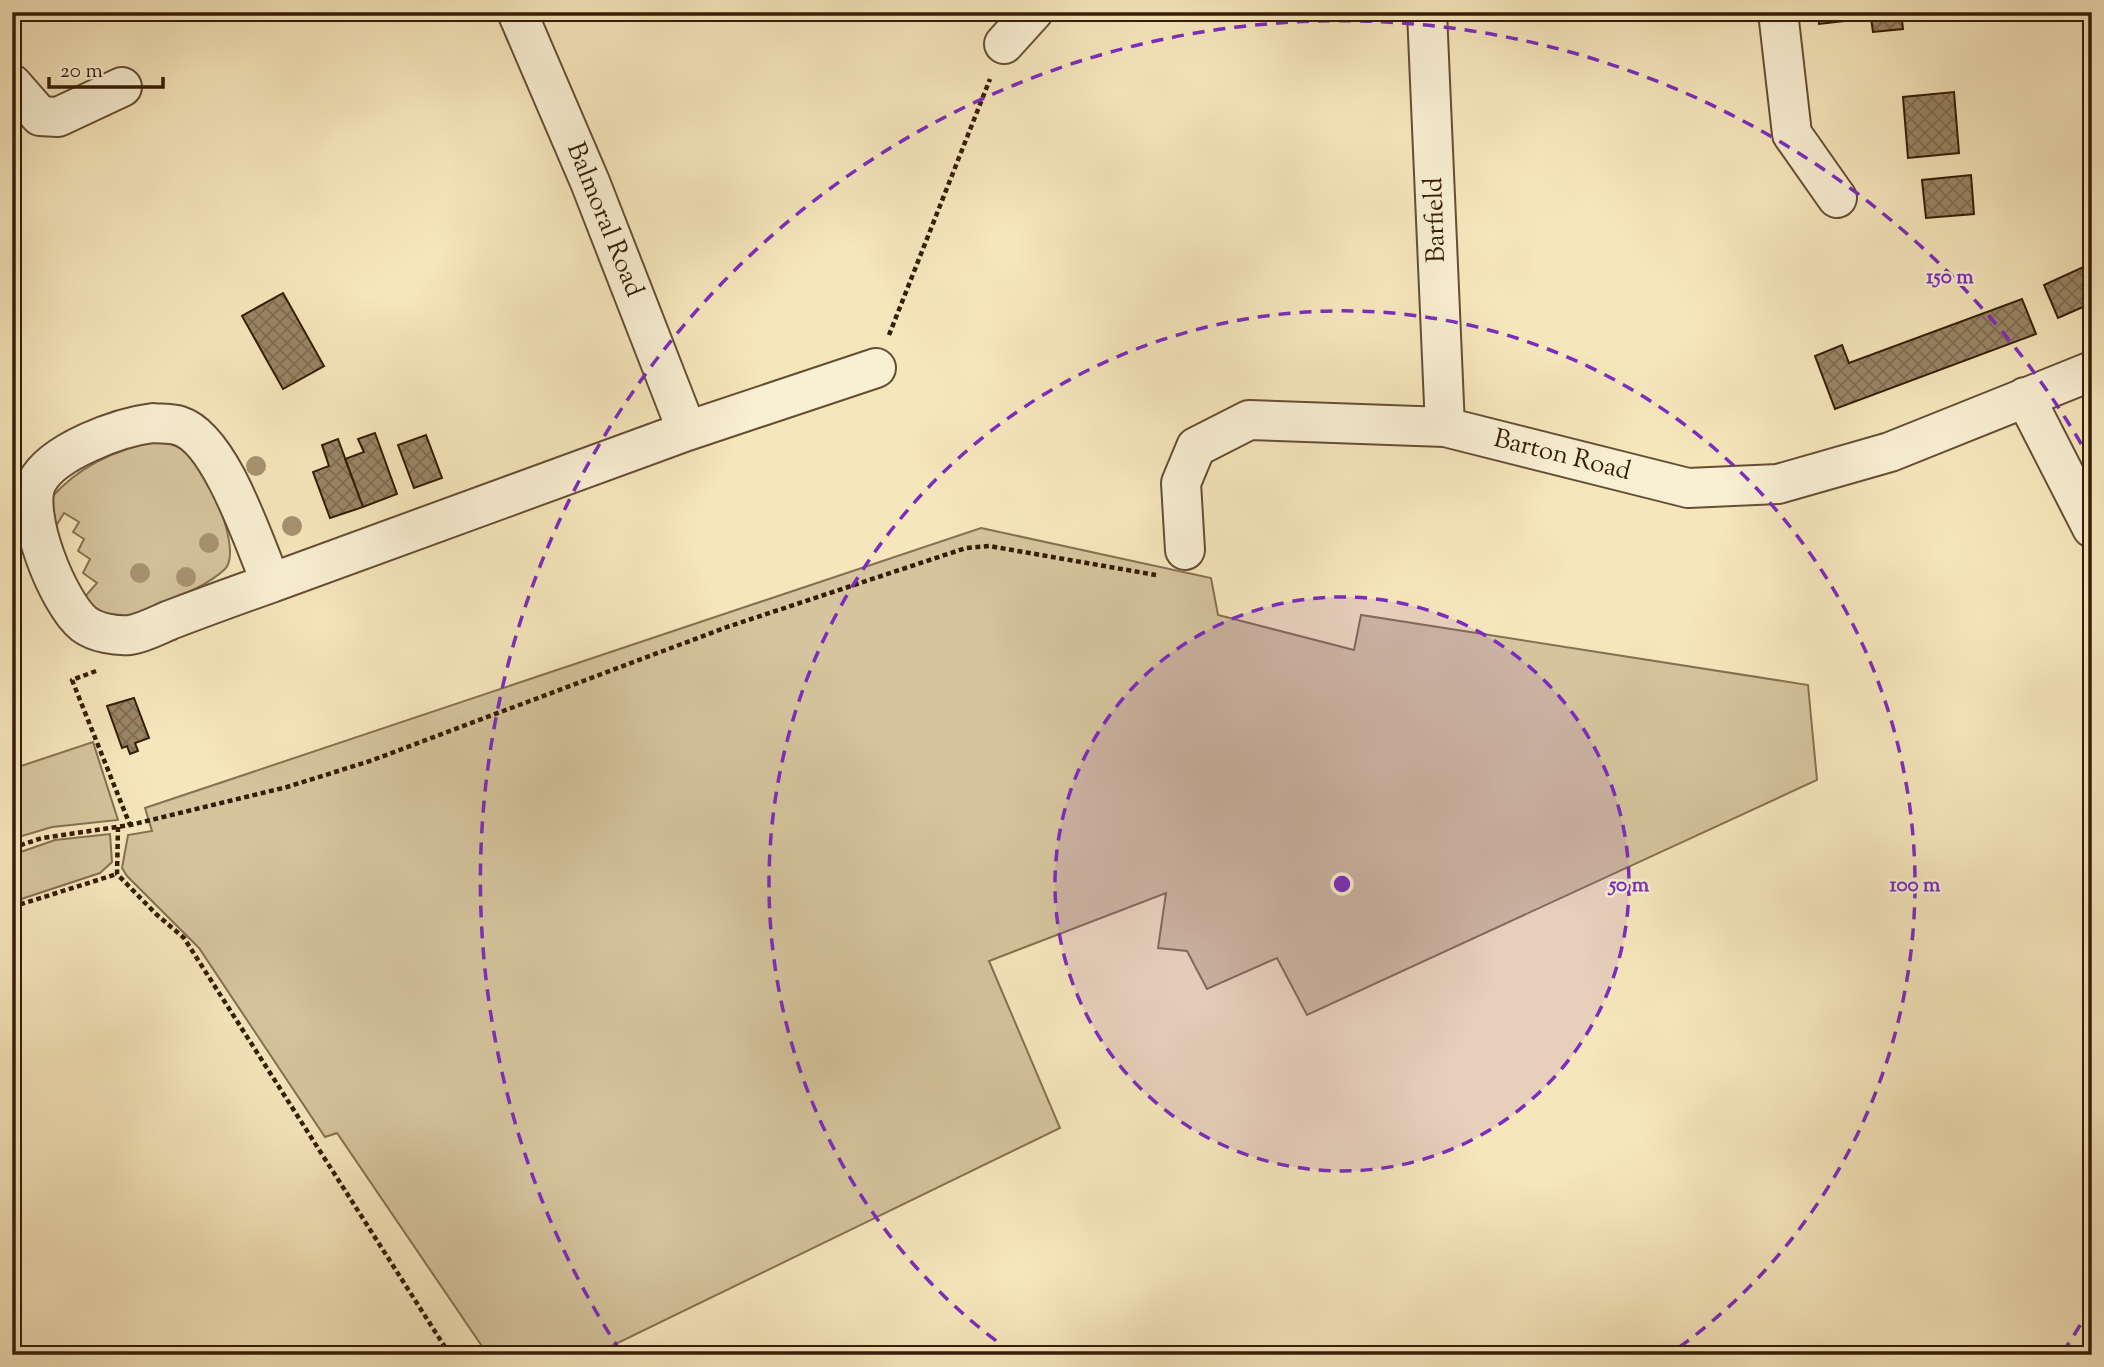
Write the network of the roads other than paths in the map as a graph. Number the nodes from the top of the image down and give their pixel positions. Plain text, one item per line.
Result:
1 (517, 12) edge
2 (1033, 12) edge
3 (1427, 12) edge
4 (1778, 12) edge
5 (1004, 44) road end
6 (12, 84) edge
7 (122, 87) dead end
8 (1837, 198) dead end
9 (876, 368) road end
10 (2092, 371) edge
11 (2025, 397) junction
12 (1445, 427) junction
13 (687, 431) junction
14 (2092, 528) edge
15 (1185, 550) road end
16 (271, 583) junction

1 - 13 street, Balmoral Road
2 - 5 street
3 - 12 street, Barfield
4 - 8 street
6 - 7 street
9 - 13 street
10 - 11 street, Barton Road
11 - 12 street, Barton Road
11 - 14 street
12 - 15 street, Barton Road
13 - 16 street
16 - 16 street

